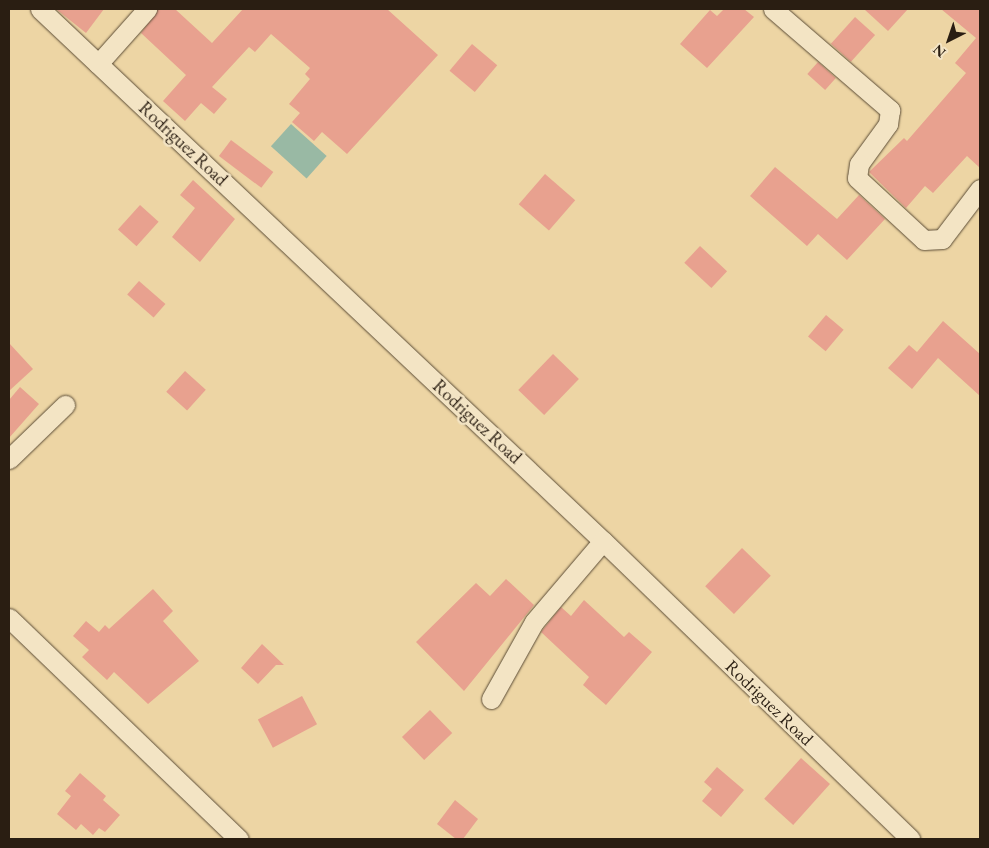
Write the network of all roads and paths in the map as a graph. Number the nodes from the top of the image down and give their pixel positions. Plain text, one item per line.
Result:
1 (147, 9) edge
2 (772, 9) edge
3 (49, 12) edge
4 (98, 64) junction
5 (980, 189) edge
6 (65, 405) dead end
7 (9, 459) edge
8 (603, 542) junction
9 (9, 618) edge
10 (491, 699) dead end
11 (239, 839) edge
12 (910, 839) edge

1 - 4 street
2 - 5 street
3 - 4 street, Rodriguez Road
4 - 8 street, Rodriguez Road
6 - 7 street
8 - 10 street
8 - 12 street, Rodriguez Road
9 - 11 street

